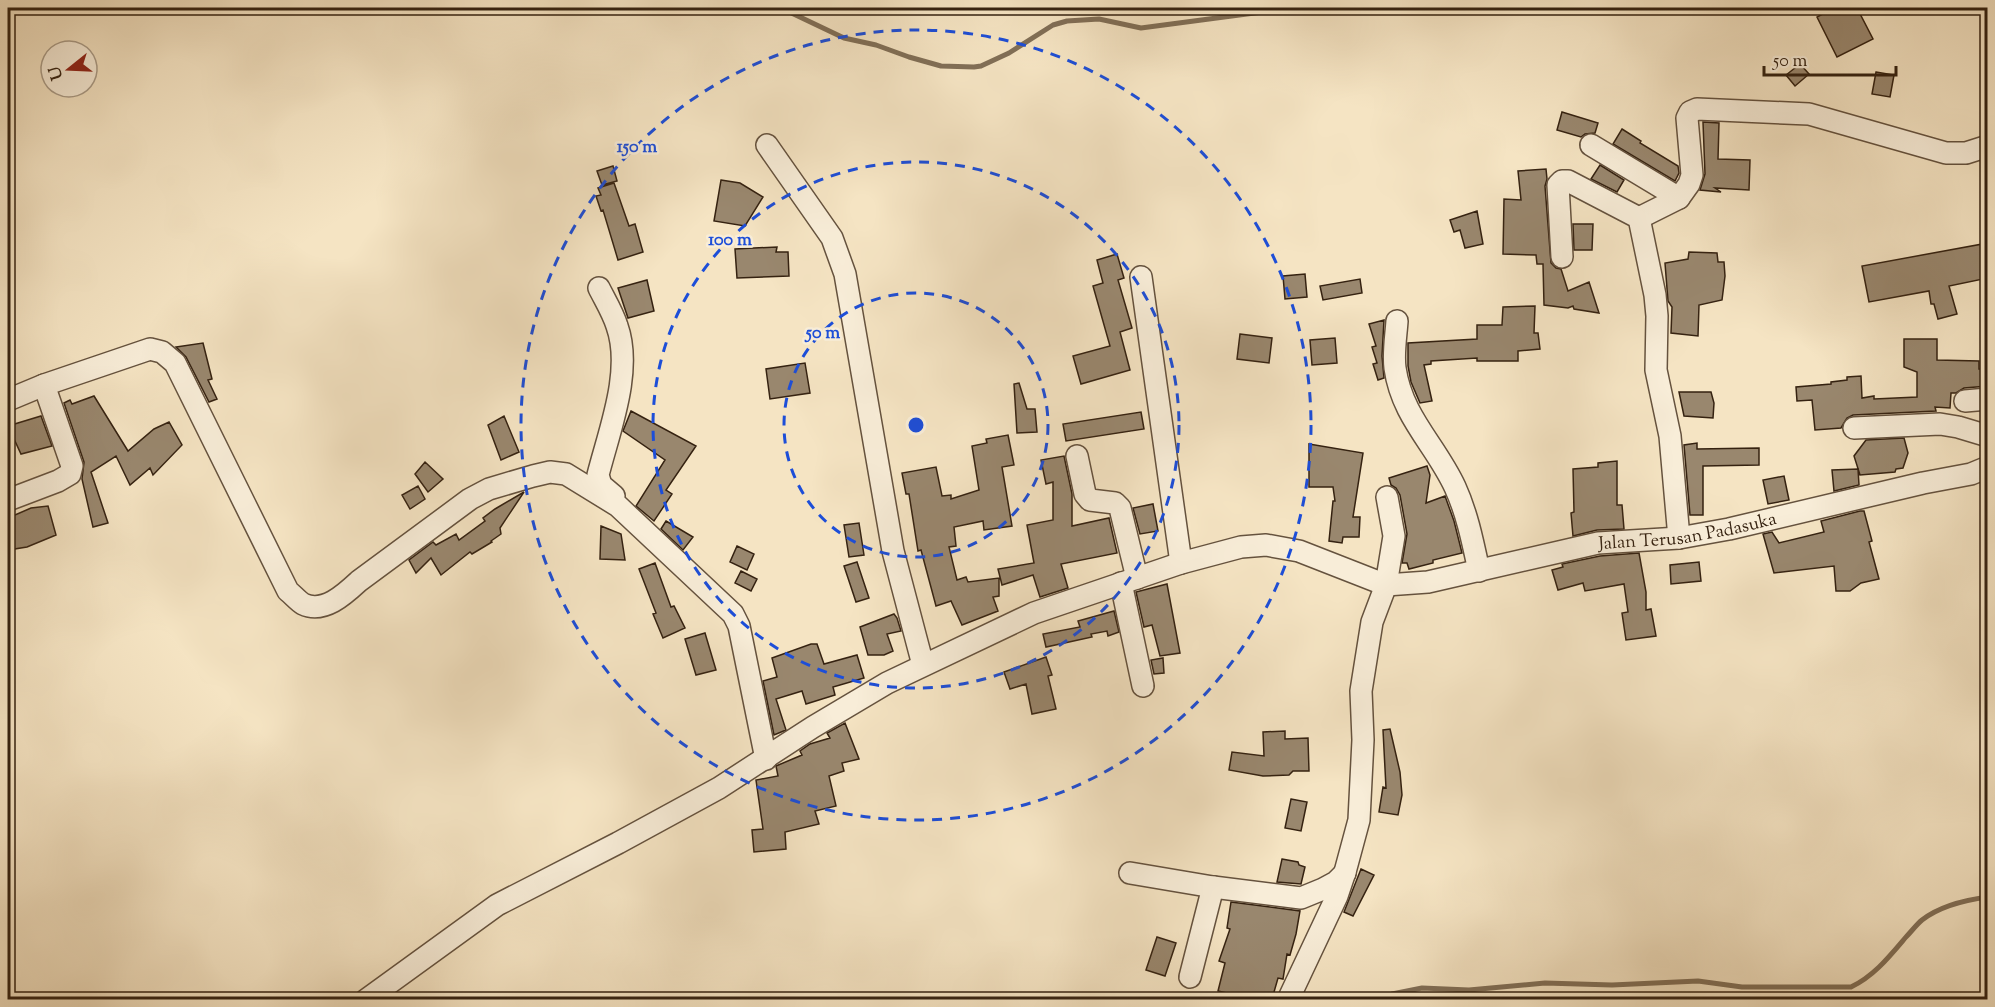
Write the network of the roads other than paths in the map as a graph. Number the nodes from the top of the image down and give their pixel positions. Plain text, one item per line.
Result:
1 (767, 145) dead end
2 (1591, 145) dead end
3 (1988, 146) edge
4 (1679, 198) junction
5 (1639, 218) junction
6 (1562, 257) dead end
7 (1141, 277) dead end
8 (599, 288) dead end
9 (1397, 321) dead end
10 (44, 385) junction
11 (1988, 399) edge
12 (8, 400) edge
13 (1965, 401) dead end
14 (1854, 428) dead end
15 (1988, 436) edge
16 (1077, 456) dead end
17 (1988, 466) edge
18 (1386, 497) dead end
19 (8, 500) edge
20 (618, 506) junction
21 (1679, 538) junction
22 (1181, 563) junction
23 (1479, 571) junction
24 (1129, 580) junction
25 (1386, 585) junction
26 (923, 665) junction
27 (1143, 686) dead end
28 (766, 759) junction
29 (1345, 872) junction
30 (1130, 873) dead end
31 (1213, 887) junction
32 (1190, 977) dead end
33 (366, 999) edge
34 (1288, 999) edge

1 - 26 street
2 - 4 street
3 - 4 street
4 - 5 street
5 - 6 street
5 - 21 street
7 - 22 street
8 - 20 street
9 - 23 street
10 - 12 street
10 - 19 street
10 - 20 street
11 - 13 street
14 - 15 street
16 - 24 street
17 - 21 street, Jalan Terusan Padasuka
18 - 25 street
20 - 28 street
21 - 23 street, Jalan Terusan Padasuka
22 - 24 street
22 - 25 street
23 - 25 street, Jalan Terusan Padasuka
24 - 26 street
24 - 27 street
25 - 29 street
26 - 28 street
28 - 33 street
29 - 31 street
29 - 34 street
30 - 31 street
31 - 32 street

